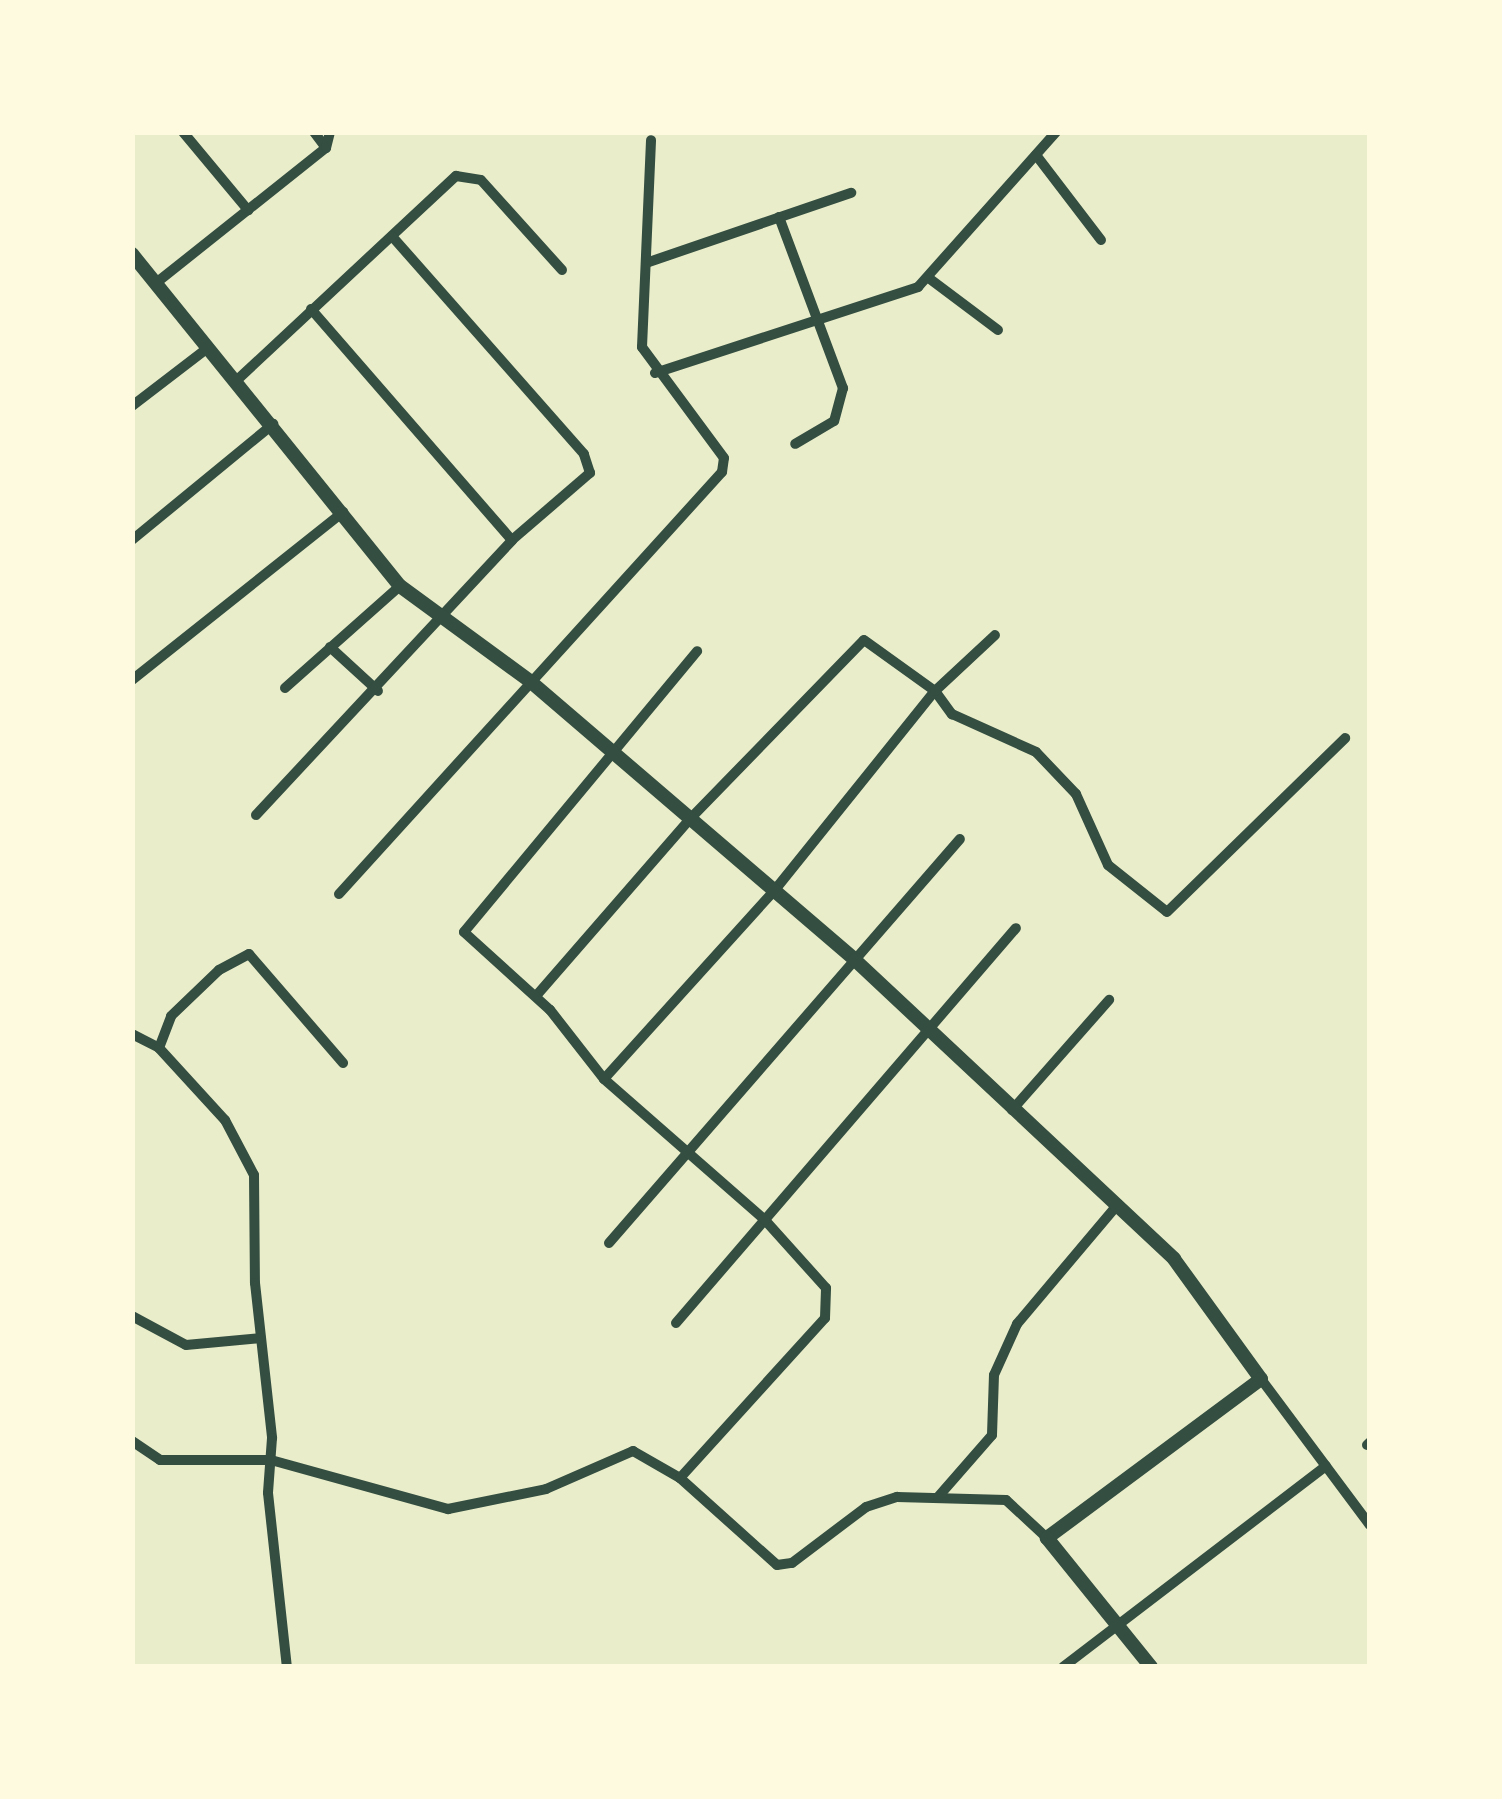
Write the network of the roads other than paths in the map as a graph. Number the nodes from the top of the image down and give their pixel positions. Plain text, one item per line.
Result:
1 (183, 132) edge
2 (314, 132) edge
3 (330, 132) edge
4 (1056, 132) edge
5 (651, 140) dead end
6 (326, 148) junction
7 (1036, 154) junction
8 (851, 193) dead end
9 (248, 210) junction
10 (779, 217) junction
11 (392, 236) junction
12 (1101, 240) dead end
13 (134, 262) edge
14 (646, 263) junction
15 (562, 270) dead end
16 (930, 279) junction
17 (156, 284) junction
18 (311, 309) junction
19 (817, 320) junction
20 (998, 330) dead end
21 (208, 347) junction
22 (655, 373) junction
23 (236, 381) junction
24 (132, 406) edge
25 (274, 424) junction
26 (795, 444) dead end
27 (345, 510) junction
28 (132, 540) edge
29 (512, 540) junction
30 (400, 586) junction
31 (445, 614) junction
32 (995, 635) dead end
33 (330, 647) junction
34 (697, 651) dead end
35 (132, 680) edge
36 (531, 682) junction
37 (285, 688) dead end
38 (378, 691) junction
39 (935, 691) junction
40 (1345, 738) dead end
41 (617, 755) junction
42 (256, 815) dead end
43 (688, 821) junction
44 (960, 839) dead end
45 (774, 891) junction
46 (339, 894) dead end
47 (1016, 928) dead end
48 (855, 961) junction
49 (536, 996) junction
50 (1109, 1000) dead end
51 (928, 1030) junction
52 (132, 1034) edge
53 (159, 1048) junction
54 (343, 1063) dead end
55 (604, 1079) junction
56 (1012, 1110) junction
57 (686, 1152) junction
58 (1118, 1204) junction
59 (765, 1220) junction
60 (609, 1244) dead end
61 (132, 1316) edge
62 (676, 1323) dead end
63 (261, 1338) junction
64 (1261, 1379) junction
65 (132, 1441) edge
66 (271, 1460) junction
67 (1326, 1466) junction
68 (680, 1478) junction
69 (938, 1497) junction
70 (1370, 1525) edge
71 (1047, 1538) junction
72 (1117, 1624) junction
73 (287, 1667) edge
74 (1063, 1667) edge
75 (1151, 1667) edge

1 - 9 street
2 - 6 street
3 - 6 street
4 - 7 street
5 - 14 street
6 - 9 street
7 - 12 street
7 - 16 street
8 - 10 street
9 - 17 street
10 - 14 street
10 - 19 street
11 - 15 street
11 - 18 street
11 - 29 street
13 - 17 street
14 - 22 street
16 - 19 street
16 - 20 street
17 - 21 street
18 - 23 street
18 - 29 street
19 - 22 street
19 - 26 street
21 - 23 street
21 - 24 street
22 - 36 street
23 - 25 street
25 - 27 street
25 - 28 street
27 - 30 street
27 - 35 street
29 - 31 street
30 - 31 street
30 - 33 street
31 - 36 street
31 - 38 street
32 - 39 street
33 - 37 street
33 - 38 street
34 - 41 street
36 - 41 street
36 - 46 street
38 - 42 street
39 - 40 street
39 - 43 street
39 - 45 street
41 - 43 street
41 - 49 street
43 - 45 street
43 - 49 street
44 - 48 street
45 - 48 street
45 - 55 street
47 - 51 street
48 - 51 street
48 - 57 street
49 - 55 street
50 - 56 street
51 - 56 street
51 - 59 street
52 - 53 street
53 - 54 street
53 - 63 street
55 - 57 street
56 - 58 street
57 - 59 street
57 - 60 street
58 - 64 street
58 - 69 street
59 - 62 street
59 - 68 street
61 - 63 street
63 - 66 street
64 - 67 street
64 - 71 street
65 - 66 street
66 - 68 street
66 - 73 street
67 - 70 street
67 - 72 street
68 - 69 street
69 - 71 street
71 - 72 street
72 - 74 street
72 - 75 street

